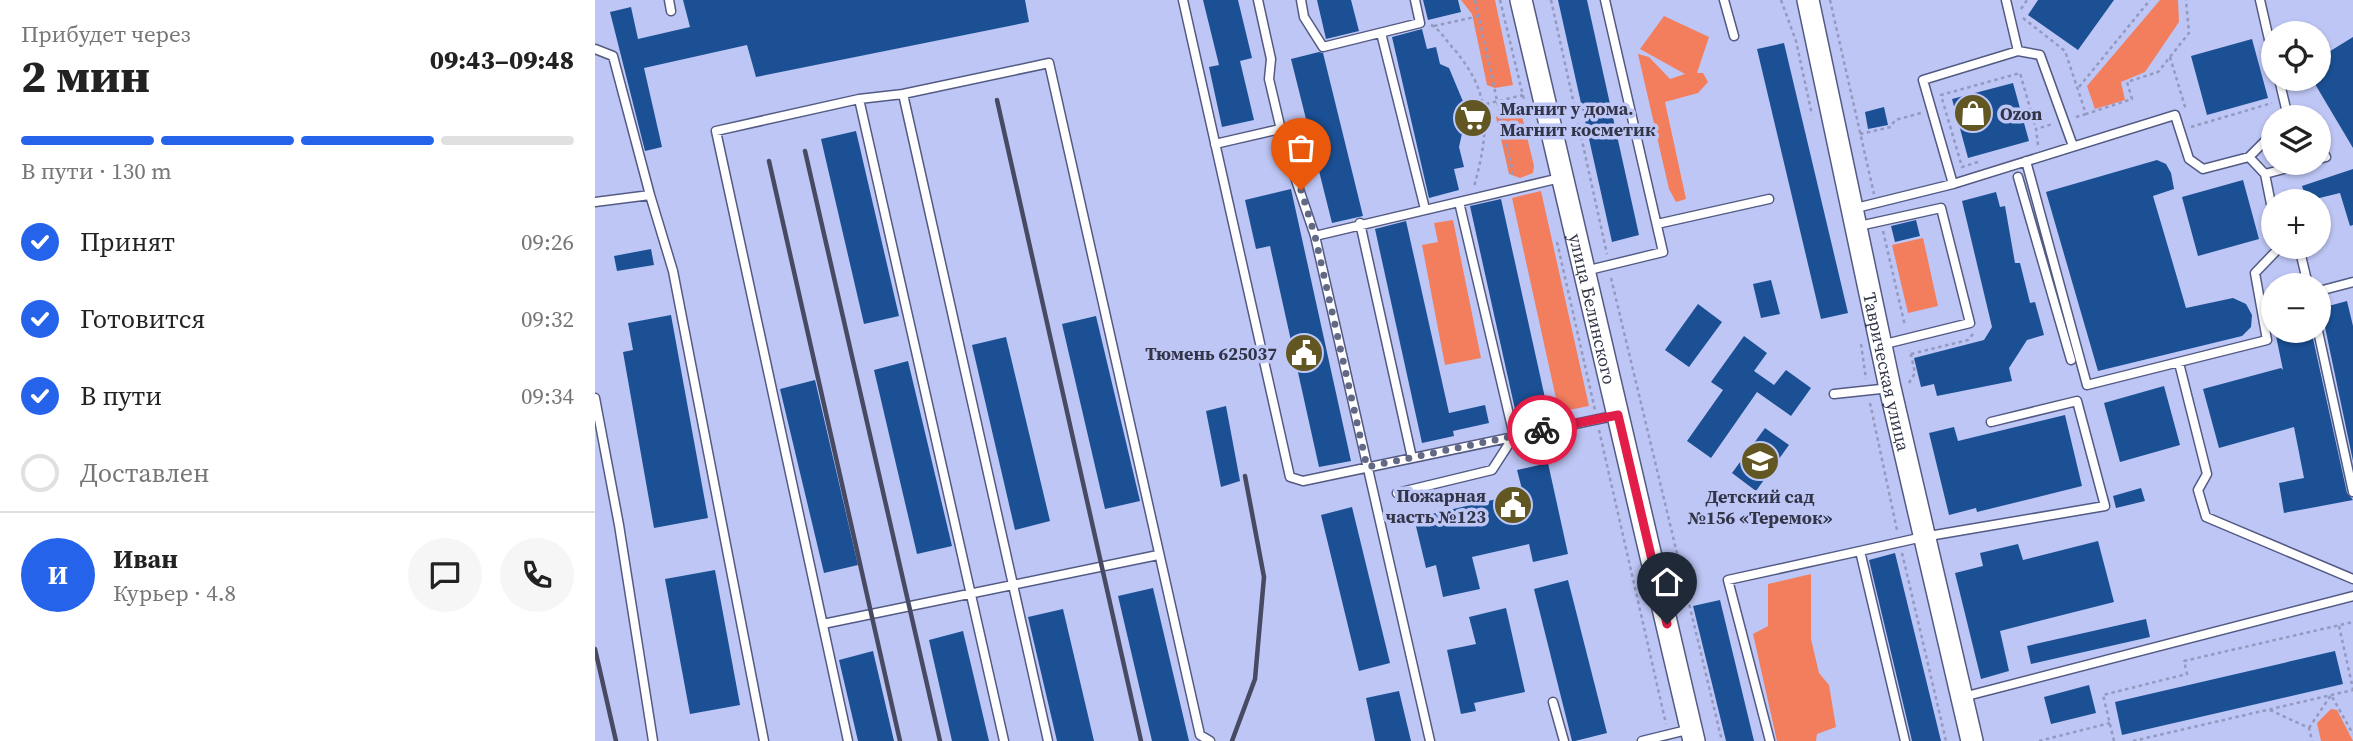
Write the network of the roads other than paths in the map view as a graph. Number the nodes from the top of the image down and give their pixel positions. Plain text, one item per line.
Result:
1 (669, 0) edge
2 (1183, 0) edge
3 (1258, 0) edge
4 (1301, 0) edge
5 (1415, 0) edge
6 (1521, 0) edge
7 (1605, 0) edge
8 (1724, 0) edge
9 (1808, 0) edge
10 (2006, 0) edge
11 (2260, 0) edge
12 (671, 11) dead end
13 (2265, 21) edge
14 (1381, 33) junction
15 (1734, 36) dead end
16 (595, 50) edge
17 (2018, 51) junction
18 (903, 94) junction
19 (859, 99) junction
20 (1280, 129) junction
21 (1215, 144) junction
22 (2261, 145) edge
23 (2073, 146) junction
24 (2249, 157) junction
25 (2026, 161) junction
26 (2261, 170) edge
27 (2018, 177) dead end
28 (1560, 178) junction
29 (1953, 184) junction
30 (650, 195) junction
31 (1769, 199) dead end
32 (595, 202) edge
33 (1459, 202) junction
34 (1425, 209) junction
35 (1854, 218) junction
36 (1360, 223) junction
37 (1657, 224) junction
38 (1315, 236) junction
39 (2268, 259) edge
40 (1585, 271) junction
41 (2353, 282) edge
42 (2331, 288) edge
43 (2321, 343) edge
44 (1881, 345) junction
45 (2071, 360) dead end
46 (2179, 363) junction
47 (1896, 390) junction
48 (1834, 394) dead end
49 (595, 398) edge
50 (1618, 415) junction
51 (1991, 422) dead end
52 (1514, 436) junction
53 (1412, 458) junction
54 (1367, 467) junction
55 (2353, 492) edge
56 (1397, 493) dead end
57 (1923, 537) junction
58 (1860, 551) junction
59 (1158, 555) junction
60 (2353, 579) edge
61 (1013, 585) junction
62 (971, 595) junction
63 (2353, 596) edge
64 (823, 624) junction
65 (1961, 697) junction
66 (1553, 702) dead end
67 (1692, 735) edge
68 (653, 741) edge
69 (764, 741) edge
70 (848, 741) edge
71 (1004, 741) edge
72 (1048, 741) edge
73 (1210, 741) edge
74 (1430, 741) edge
75 (1564, 741) edge
76 (1642, 741) edge
77 (1770, 741) edge
78 (1905, 741) edge
79 (1972, 741) edge

1 - 12 lane
2 - 21 lane
3 - 20 lane
4 - 14 lane
5 - 14 lane
6 - 28 street, улица Белинского
7 - 37 lane
8 - 15 lane
9 - 35 street, Таврическая улица
10 - 17 lane
11 - 13 lane
14 - 34 lane
16 - 30 lane
17 - 23 lane
17 - 29 lane
18 - 19 lane
18 - 59 lane
18 - 61 lane
19 - 62 lane
19 - 64 lane
20 - 21 lane
20 - 38 lane
21 - 54 lane
22 - 24 lane
23 - 24 lane
23 - 25 lane
24 - 26 lane
25 - 29 lane
25 - 46 lane
27 - 45 lane
28 - 33 lane
28 - 40 street, улица Белинского
29 - 35 lane
30 - 32 lane
30 - 69 lane
31 - 37 lane
33 - 34 lane
33 - 52 lane
34 - 36 lane
35 - 44 street, Таврическая улица
35 - 44 lane
36 - 38 lane
36 - 53 lane
37 - 40 lane
38 - 54 lane
39 - 46 lane
40 - 50 street, улица Белинского
41 - 42 lane
43 - 55 lane
44 - 47 street, Таврическая улица
46 - 60 lane
47 - 48 lane
47 - 57 street, Таврическая улица
49 - 68 lane
50 - 52 lane
50 - 67 street, улица Белинского
51 - 57 lane
52 - 53 lane
52 - 56 lane
53 - 54 lane
54 - 74 lane
57 - 58 lane
57 - 65 street, Таврическая улица
58 - 77 lane
58 - 78 lane
59 - 61 lane
59 - 73 lane
61 - 62 lane
61 - 72 lane
62 - 64 lane
62 - 71 lane
63 - 65 lane
64 - 70 lane
65 - 79 street, Таврическая улица
66 - 75 lane
67 - 76 lane

